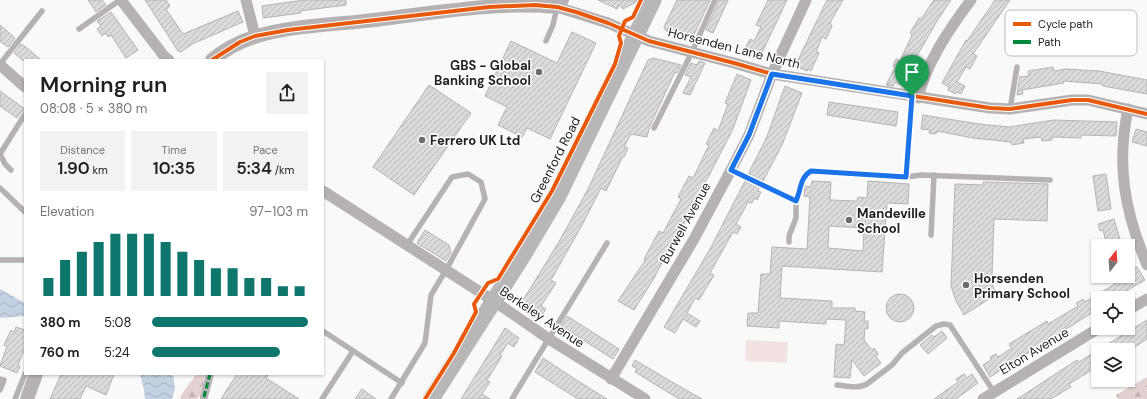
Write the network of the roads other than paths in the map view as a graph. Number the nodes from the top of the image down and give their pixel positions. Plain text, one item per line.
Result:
1 (121, 0) edge
2 (246, 0) edge
3 (653, 0) edge
4 (715, 0) edge
5 (806, 0) edge
6 (971, 0) edge
7 (488, 3) edge
8 (560, 3) edge
9 (42, 11) dead end
10 (79, 29) dead end
11 (635, 34) junction
12 (255, 36) junction
13 (546, 41) dead end
14 (692, 52) junction
15 (168, 59) edge
16 (214, 59) edge
17 (0, 64) edge
18 (1017, 67) dead end
19 (772, 74) junction
20 (24, 86) edge
21 (915, 97) junction
22 (1010, 109) junction
23 (1128, 109) junction
24 (1147, 114) edge
25 (24, 116) edge
26 (654, 128) dead end
27 (11, 170) dead end
28 (731, 170) junction
29 (934, 175) junction
30 (906, 177) junction
31 (1050, 180) dead end
32 (0, 188) edge
33 (324, 192) edge
34 (796, 201) junction
35 (24, 211) edge
36 (931, 234) dead end
37 (789, 242) dead end
38 (607, 243) dead end
39 (407, 245) junction
40 (0, 260) edge
41 (24, 260) edge
42 (1147, 265) edge
43 (446, 270) junction
44 (1147, 299) edge
45 (494, 302) junction
46 (1135, 306) edge
47 (324, 332) edge
48 (1091, 333) edge
49 (549, 339) junction
50 (353, 351) junction
51 (25, 375) edge
52 (36, 375) edge
53 (210, 375) edge
54 (0, 379) edge
55 (611, 379) junction
56 (402, 383) junction
57 (837, 385) dead end
58 (0, 390) edge
59 (994, 392) junction
60 (204, 397) dead end
61 (15, 399) edge
62 (27, 399) edge
63 (322, 399) edge
64 (391, 399) edge
65 (431, 399) edge
66 (512, 399) edge
67 (645, 399) edge
68 (983, 399) edge

1 - 10 lane
1 - 15 street
2 - 12 street
3 - 11 main road, Greenford Road
4 - 14 lane
5 - 19 street, Burwell Avenue
6 - 21 street
7 - 8 street
7 - 12 street
8 - 11 street, Horsenden Lane North
8 - 13 lane
9 - 17 lane
11 - 14 street, Horsenden Lane North
11 - 45 main road, Greenford Road
12 - 16 street
14 - 19 street, Horsenden Lane North
14 - 26 lane
17 - 20 street
18 - 22 lane
19 - 21 street, Horsenden Lane North
19 - 28 street, Burwell Avenue
21 - 22 street, Horsenden Lane North
21 - 30 lane
22 - 23 street, Horsenden Lane North
23 - 24 street, Horsenden Lane North
23 - 42 street
25 - 27 lane
28 - 34 lane
28 - 55 street, Burwell Avenue
29 - 30 lane
29 - 31 lane
29 - 36 lane
30 - 34 lane
32 - 35 lane
33 - 39 street, Berkeley Avenue
34 - 37 lane
38 - 49 lane
39 - 43 street, Berkeley Avenue
39 - 43 lane
40 - 41 lane
43 - 45 street, Berkeley Avenue
43 - 56 lane
44 - 46 street
45 - 49 street, Berkeley Avenue
45 - 65 main road, Greenford Road
47 - 50 lane
48 - 59 street, Elton Avenue
49 - 55 street, Berkeley Avenue
49 - 66 lane
50 - 56 lane
50 - 63 lane
51 - 61 lane
52 - 62 street
53 - 60 street
54 - 58 lane
55 - 67 street, Berkeley Avenue
56 - 64 lane
57 - 59 lane
59 - 68 street, Elton Avenue

